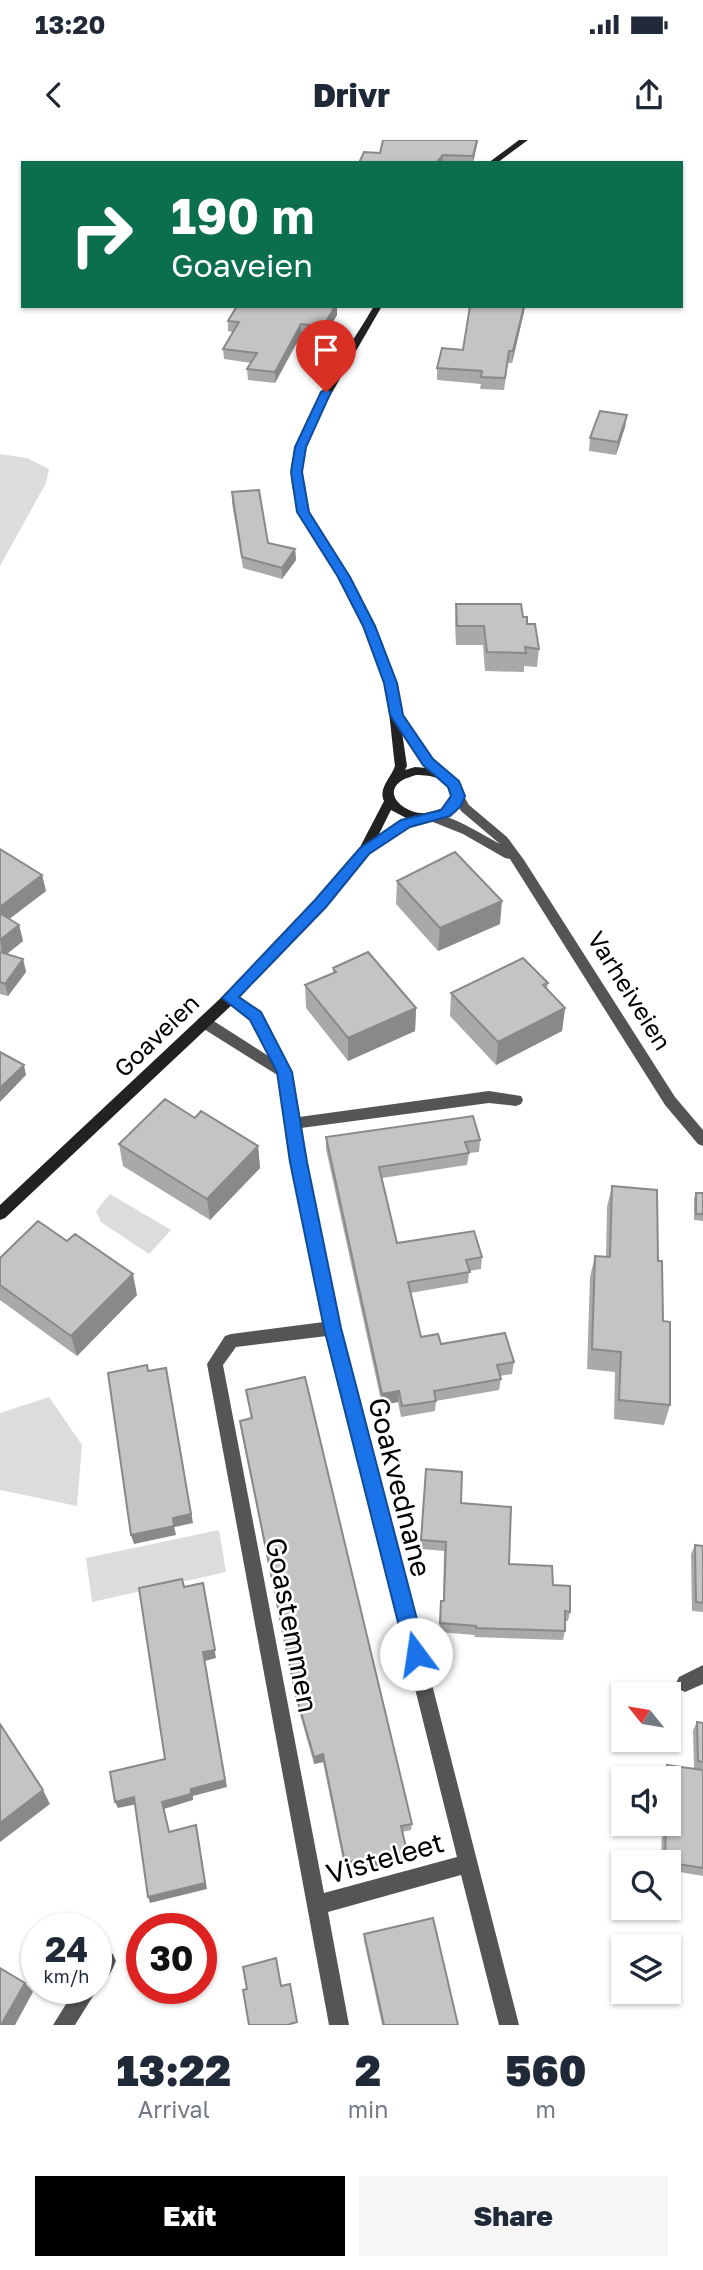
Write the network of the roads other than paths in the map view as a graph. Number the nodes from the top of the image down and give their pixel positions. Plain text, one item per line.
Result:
1 (524, 140) edge
2 (495, 161) edge
3 (376, 308) edge
4 (397, 715) junction
5 (442, 775) junction
6 (397, 777) junction
7 (458, 796) junction
8 (389, 803) junction
9 (426, 818) junction
10 (365, 851) junction
11 (520, 863) junction
12 (229, 998) junction
13 (204, 1022) junction
14 (285, 1072) junction
15 (516, 1100) dead end
16 (293, 1122) junction
17 (703, 1140) edge
18 (0, 1214) edge
19 (332, 1328) junction
20 (703, 1674) edge
21 (685, 1683) dead end
22 (469, 1863) junction
23 (316, 1906) junction
24 (77, 2004) edge
25 (62, 2025) edge
26 (339, 2025) edge
27 (509, 2025) edge

1 - 2 main road
3 - 4 main road
4 - 5 main road
4 - 6 main road
5 - 6 main road
5 - 7 main road
6 - 8 main road
7 - 9 main road
7 - 11 street, Varheiveien
8 - 9 main road
8 - 10 main road, Goaveien
9 - 10 main road, Goaveien
9 - 11 street
10 - 12 main road, Goaveien
11 - 17 street, Varheiveien
12 - 13 main road, Goaveien
12 - 14 street, Goakvednane
13 - 14 street
13 - 18 main road, Goaveien
14 - 16 street, Goakvednane
15 - 16 street
16 - 19 street, Goakvednane
19 - 22 street, Goakvednane
19 - 23 street, Goastemmen
20 - 21 street
22 - 23 street, Visteleet
22 - 27 street, Goakvednane
23 - 26 street, Goastemmen
24 - 25 street

